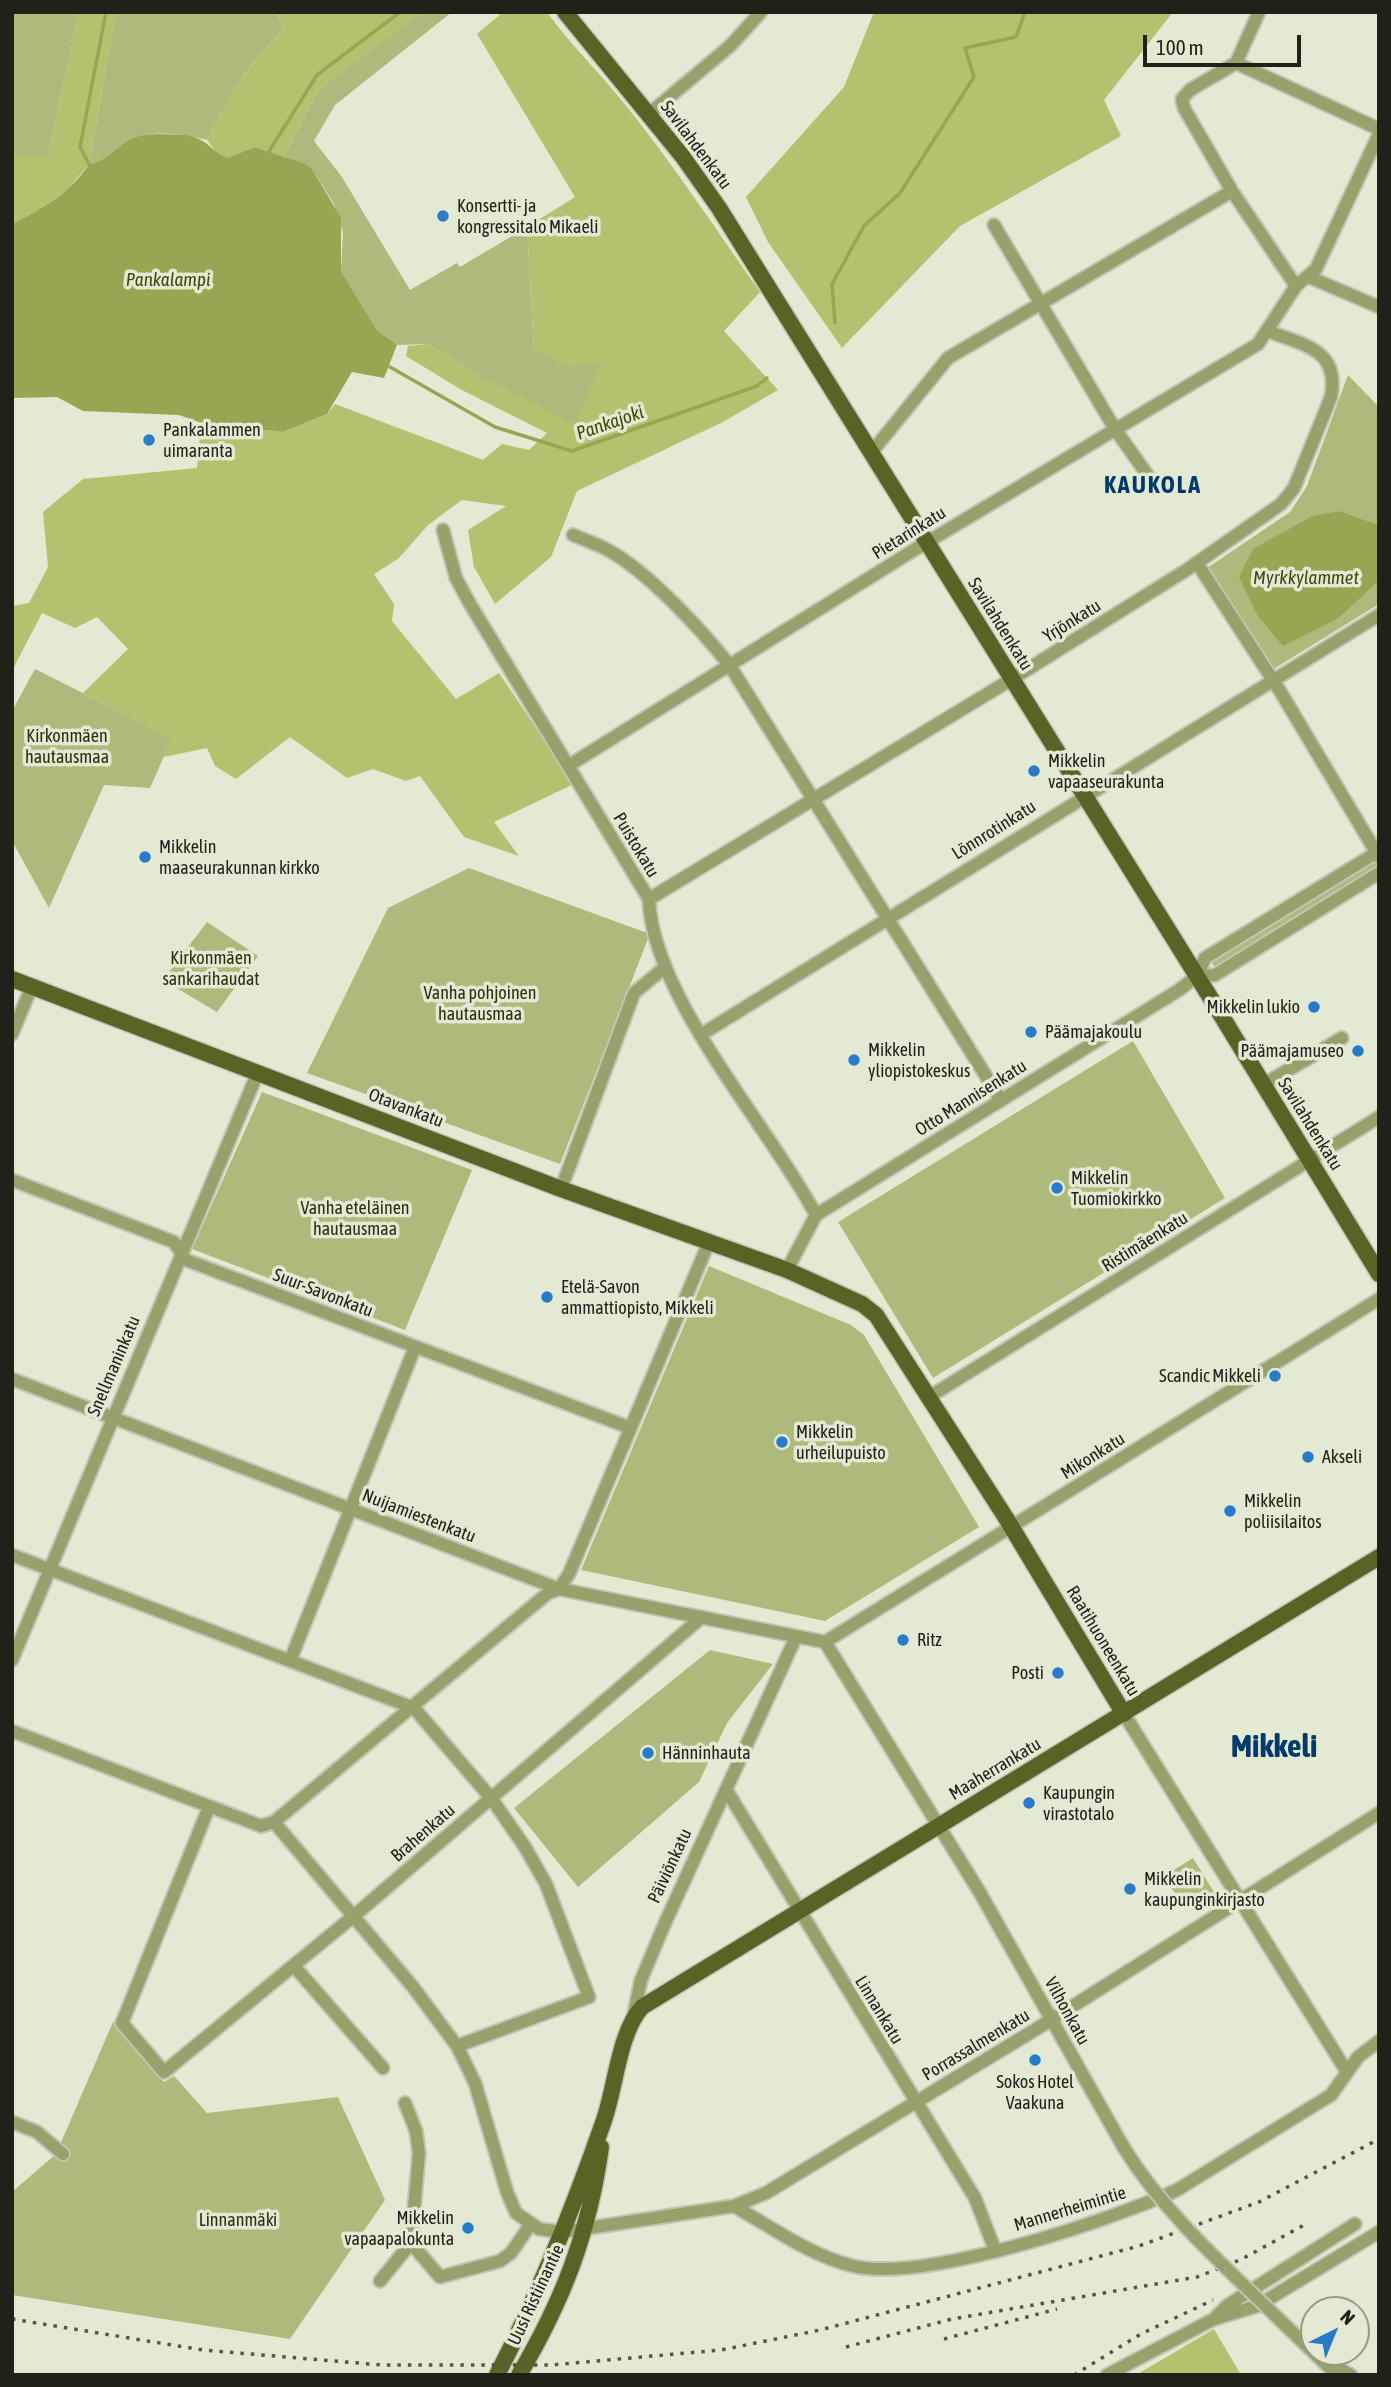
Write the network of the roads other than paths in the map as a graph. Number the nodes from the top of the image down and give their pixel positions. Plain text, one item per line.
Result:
1 (565, 12) edge
2 (761, 12) edge
3 (1259, 12) edge
4 (1236, 63) junction
5 (649, 114) junction
6 (1379, 132) edge
7 (1232, 191) junction
8 (993, 225) dead end
9 (1309, 277) junction
10 (1296, 286) junction
11 (1042, 304) junction
12 (1379, 307) edge
13 (1268, 331) junction
14 (1115, 429) junction
15 (871, 453) junction
16 (1156, 487) dead end
17 (443, 530) dead end
18 (573, 535) dead end
19 (926, 543) junction
20 (1197, 562) junction
21 (1379, 615) edge
22 (730, 666) junction
23 (1012, 679) junction
24 (1272, 679) junction
25 (568, 766) junction
26 (1083, 796) junction
27 (814, 797) junction
28 (1378, 853) edge
29 (1379, 873) edge
30 (649, 899) junction
31 (889, 915) junction
32 (664, 968) junction
33 (1197, 976) junction
34 (12, 979) edge
35 (32, 986) junction
36 (12, 1034) edge
37 (702, 1034) junction
38 (1342, 1038) dead end
39 (254, 1079) junction
40 (1263, 1085) junction
41 (1001, 1100) junction
42 (1379, 1117) edge
43 (1310, 1161) junction
44 (12, 1180) edge
45 (561, 1189) junction
46 (816, 1215) junction
47 (706, 1249) junction
48 (181, 1253) junction
49 (787, 1270) junction
50 (1379, 1274) edge
51 (1379, 1299) edge
52 (415, 1347) junction
53 (12, 1379) edge
54 (929, 1397) junction
55 (111, 1417) junction
56 (628, 1427) junction
57 (351, 1508) junction
58 (1011, 1527) junction
59 (12, 1555) edge
60 (1379, 1557) edge
61 (48, 1569) junction
62 (559, 1589) junction
63 (702, 1617) junction
64 (796, 1637) junction
65 (825, 1642) junction
66 (12, 1660) edge
67 (290, 1661) junction
68 (414, 1708) junction
69 (1124, 1714) junction
70 (12, 1731) edge
71 (727, 1791) junction
72 (491, 1798) junction
73 (209, 1807) junction
74 (1379, 1813) edge
75 (274, 1822) junction
76 (939, 1825) junction
77 (1238, 1900) junction
78 (799, 1911) junction
79 (355, 1916) junction
80 (294, 1966) junction
81 (633, 2018) junction
82 (1051, 2019) junction
83 (1379, 2041) edge
84 (457, 2046) junction
85 (383, 2068) dead end
86 (1347, 2073) junction
87 (915, 2102) junction
88 (405, 2103) dead end
89 (604, 2121) junction
90 (12, 2122) edge
91 (63, 2154) dead end
92 (734, 2206) junction
93 (1355, 2224) dead end
94 (530, 2225) junction
95 (586, 2229) junction
96 (562, 2232) junction
97 (1379, 2232) edge
98 (411, 2243) junction
99 (995, 2250) junction
100 (380, 2281) dead end
101 (1214, 2319) junction
102 (1300, 2339) edge
103 (1333, 2366) edge
104 (497, 2375) edge
105 (519, 2375) edge
106 (1107, 2375) edge
107 (1351, 2375) edge

1 - 5 main road, Savilahdenkatu
2 - 5 street
3 - 4 street
4 - 6 street
4 - 7 street
5 - 15 main road, Savilahdenkatu
6 - 9 street
7 - 10 street
7 - 11 street
8 - 11 street
9 - 10 street
9 - 12 street
10 - 13 street, Pietarinkatu
11 - 14 street
11 - 15 street
13 - 14 street, Pietarinkatu
13 - 20 street, Yrjönkatu
14 - 16 street
14 - 19 street, Pietarinkatu
15 - 19 main road, Savilahdenkatu
17 - 25 street, Puistokatu
18 - 22 street
19 - 22 street, Pietarinkatu
19 - 23 main road, Savilahdenkatu
20 - 23 street, Yrjönkatu
20 - 24 street
21 - 24 street, Lönnrotinkatu
22 - 25 street, Pietarinkatu
22 - 27 street
23 - 26 main road, Savilahdenkatu
23 - 27 street, Yrjönkatu
24 - 26 street, Lönnrotinkatu
24 - 28 street
25 - 30 street, Puistokatu
26 - 31 street, Lönnrotinkatu
26 - 33 main road, Savilahdenkatu
27 - 30 street, Yrjönkatu
27 - 31 street
28 - 33 street
29 - 33 street
30 - 32 street, Puistokatu
31 - 37 street, Lönnrotinkatu
31 - 41 street
32 - 37 street, Puistokatu
32 - 45 street
33 - 40 main road, Savilahdenkatu
33 - 41 street, Otto Mannisenkatu
34 - 35 main road, Otavankatu
35 - 36 street
35 - 39 main road, Otavankatu
37 - 46 street, Puistokatu
38 - 40 street
39 - 45 main road, Otavankatu
39 - 48 street, Snellmaninkatu
40 - 43 main road, Savilahdenkatu
41 - 46 street, Otto Mannisenkatu
42 - 43 street, Ristimäenkatu
43 - 50 main road, Savilahdenkatu
43 - 54 street, Ristimäenkatu
44 - 48 street, Suur-Savonkatu
45 - 47 main road, Otavankatu
46 - 49 street
47 - 49 main road, Otavankatu
47 - 56 street
48 - 52 street, Suur-Savonkatu
48 - 55 street, Snellmaninkatu
49 - 54 main road, Raatihuoneenkatu
51 - 58 street, Mikonkatu
52 - 56 street, Suur-Savonkatu
52 - 57 street
53 - 55 street, Nuijamiestenkatu
54 - 58 main road, Raatihuoneenkatu
55 - 57 street, Nuijamiestenkatu
55 - 61 street, Snellmaninkatu
56 - 62 street
57 - 62 street, Nuijamiestenkatu
57 - 67 street
58 - 65 street, Mikonkatu
58 - 69 main road, Raatihuoneenkatu
59 - 61 street
60 - 69 main road, Maaherrankatu
61 - 66 street, Snellmaninkatu
61 - 67 street
62 - 63 street, Nuijamiestenkatu
62 - 68 street
63 - 64 street, Nuijamiestenkatu
63 - 72 street, Brahenkatu
64 - 65 street, Nuijamiestenkatu
64 - 71 street, Päiviönkatu
65 - 76 street, Vilhonkatu
67 - 68 street
68 - 72 street
68 - 75 street
69 - 76 main road, Maaherrankatu
69 - 77 street, Raatihuoneenkatu
70 - 73 street
71 - 78 street, Linnankatu
71 - 81 street, Päiviönkatu
72 - 79 street, Brahenkatu
72 - 84 street
73 - 75 street
73 - 80 street, Brahenkatu
74 - 77 street, Porrassalmenkatu
75 - 79 street
76 - 78 main road, Maaherrankatu
76 - 82 street, Vilhonkatu
77 - 82 street, Porrassalmenkatu
77 - 86 street, Raatihuoneenkatu
78 - 81 main road, Maaherrankatu
78 - 87 street, Linnankatu
79 - 80 street, Brahenkatu
79 - 84 street
80 - 85 street
81 - 89 main road, Päiviönkatu
82 - 87 street, Porrassalmenkatu
82 - 102 street, Vilhonkatu, bridge
83 - 86 street, Mannerheimintie
84 - 94 street
86 - 99 street, Mannerheimintie
87 - 92 street, Porrassalmenkatu
87 - 99 street, Linnankatu
88 - 98 street
89 - 95 main road, Päiviönkatu
89 - 96 main road, Päiviönkatu
90 - 91 street
92 - 95 street, Porrassalmenkatu
92 - 99 street, Mannerheimintie
93 - 101 street
94 - 96 street, Porrassalmenkatu
94 - 98 street
95 - 96 street, Porrassalmenkatu
95 - 105 main road, Uusi Ristiinantie
96 - 104 main road, Uusi Ristiinantie
97 - 101 street
98 - 100 street
101 - 106 street
103 - 107 street, Vilhonkatu

